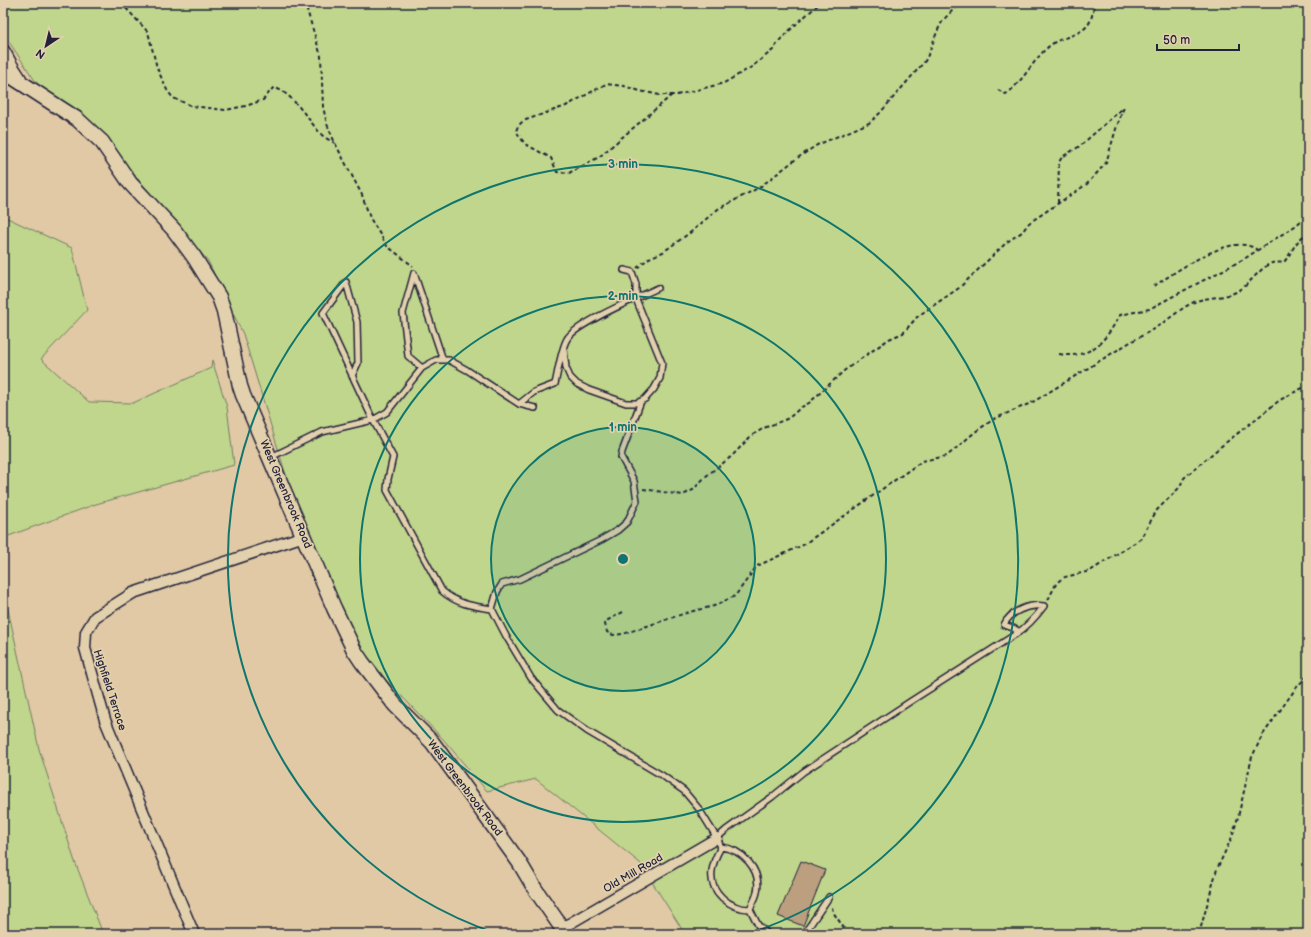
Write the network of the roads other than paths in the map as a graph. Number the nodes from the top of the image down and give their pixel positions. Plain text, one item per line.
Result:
1 (3, 52) edge
2 (3, 71) edge
3 (22, 82) junction
4 (624, 270) dead end
5 (658, 288) dead end
6 (636, 299) junction
7 (564, 349) junction
8 (443, 360) junction
9 (422, 368) junction
10 (352, 376) junction
11 (641, 401) junction
12 (519, 404) junction
13 (535, 408) dead end
14 (373, 420) junction
15 (271, 457) junction
16 (304, 536) junction
17 (492, 609) junction
18 (1016, 634) junction
19 (719, 842) junction
20 (829, 896) road end
21 (750, 909) junction
22 (560, 932) edge
23 (194, 934) edge
24 (768, 934) edge
25 (804, 934) edge

1 - 3 street
2 - 3 street, West Greenbrook Road
3 - 15 street, West Greenbrook Road
4 - 6 lane
5 - 6 lane
6 - 7 lane
6 - 11 lane
7 - 11 lane
7 - 12 lane
8 - 9 lane
8 - 9 lane
8 - 12 lane
9 - 14 lane
10 - 10 lane
10 - 14 lane
11 - 17 lane
12 - 13 lane
14 - 15 lane
14 - 17 lane
15 - 16 street, West Greenbrook Road
16 - 22 street, West Greenbrook Road
16 - 23 street, Highfield Terrace
17 - 19 lane
18 - 18 lane
18 - 19 lane
19 - 21 lane
19 - 21 lane
19 - 22 street, Old Mill Road
20 - 25 lane
21 - 24 lane

